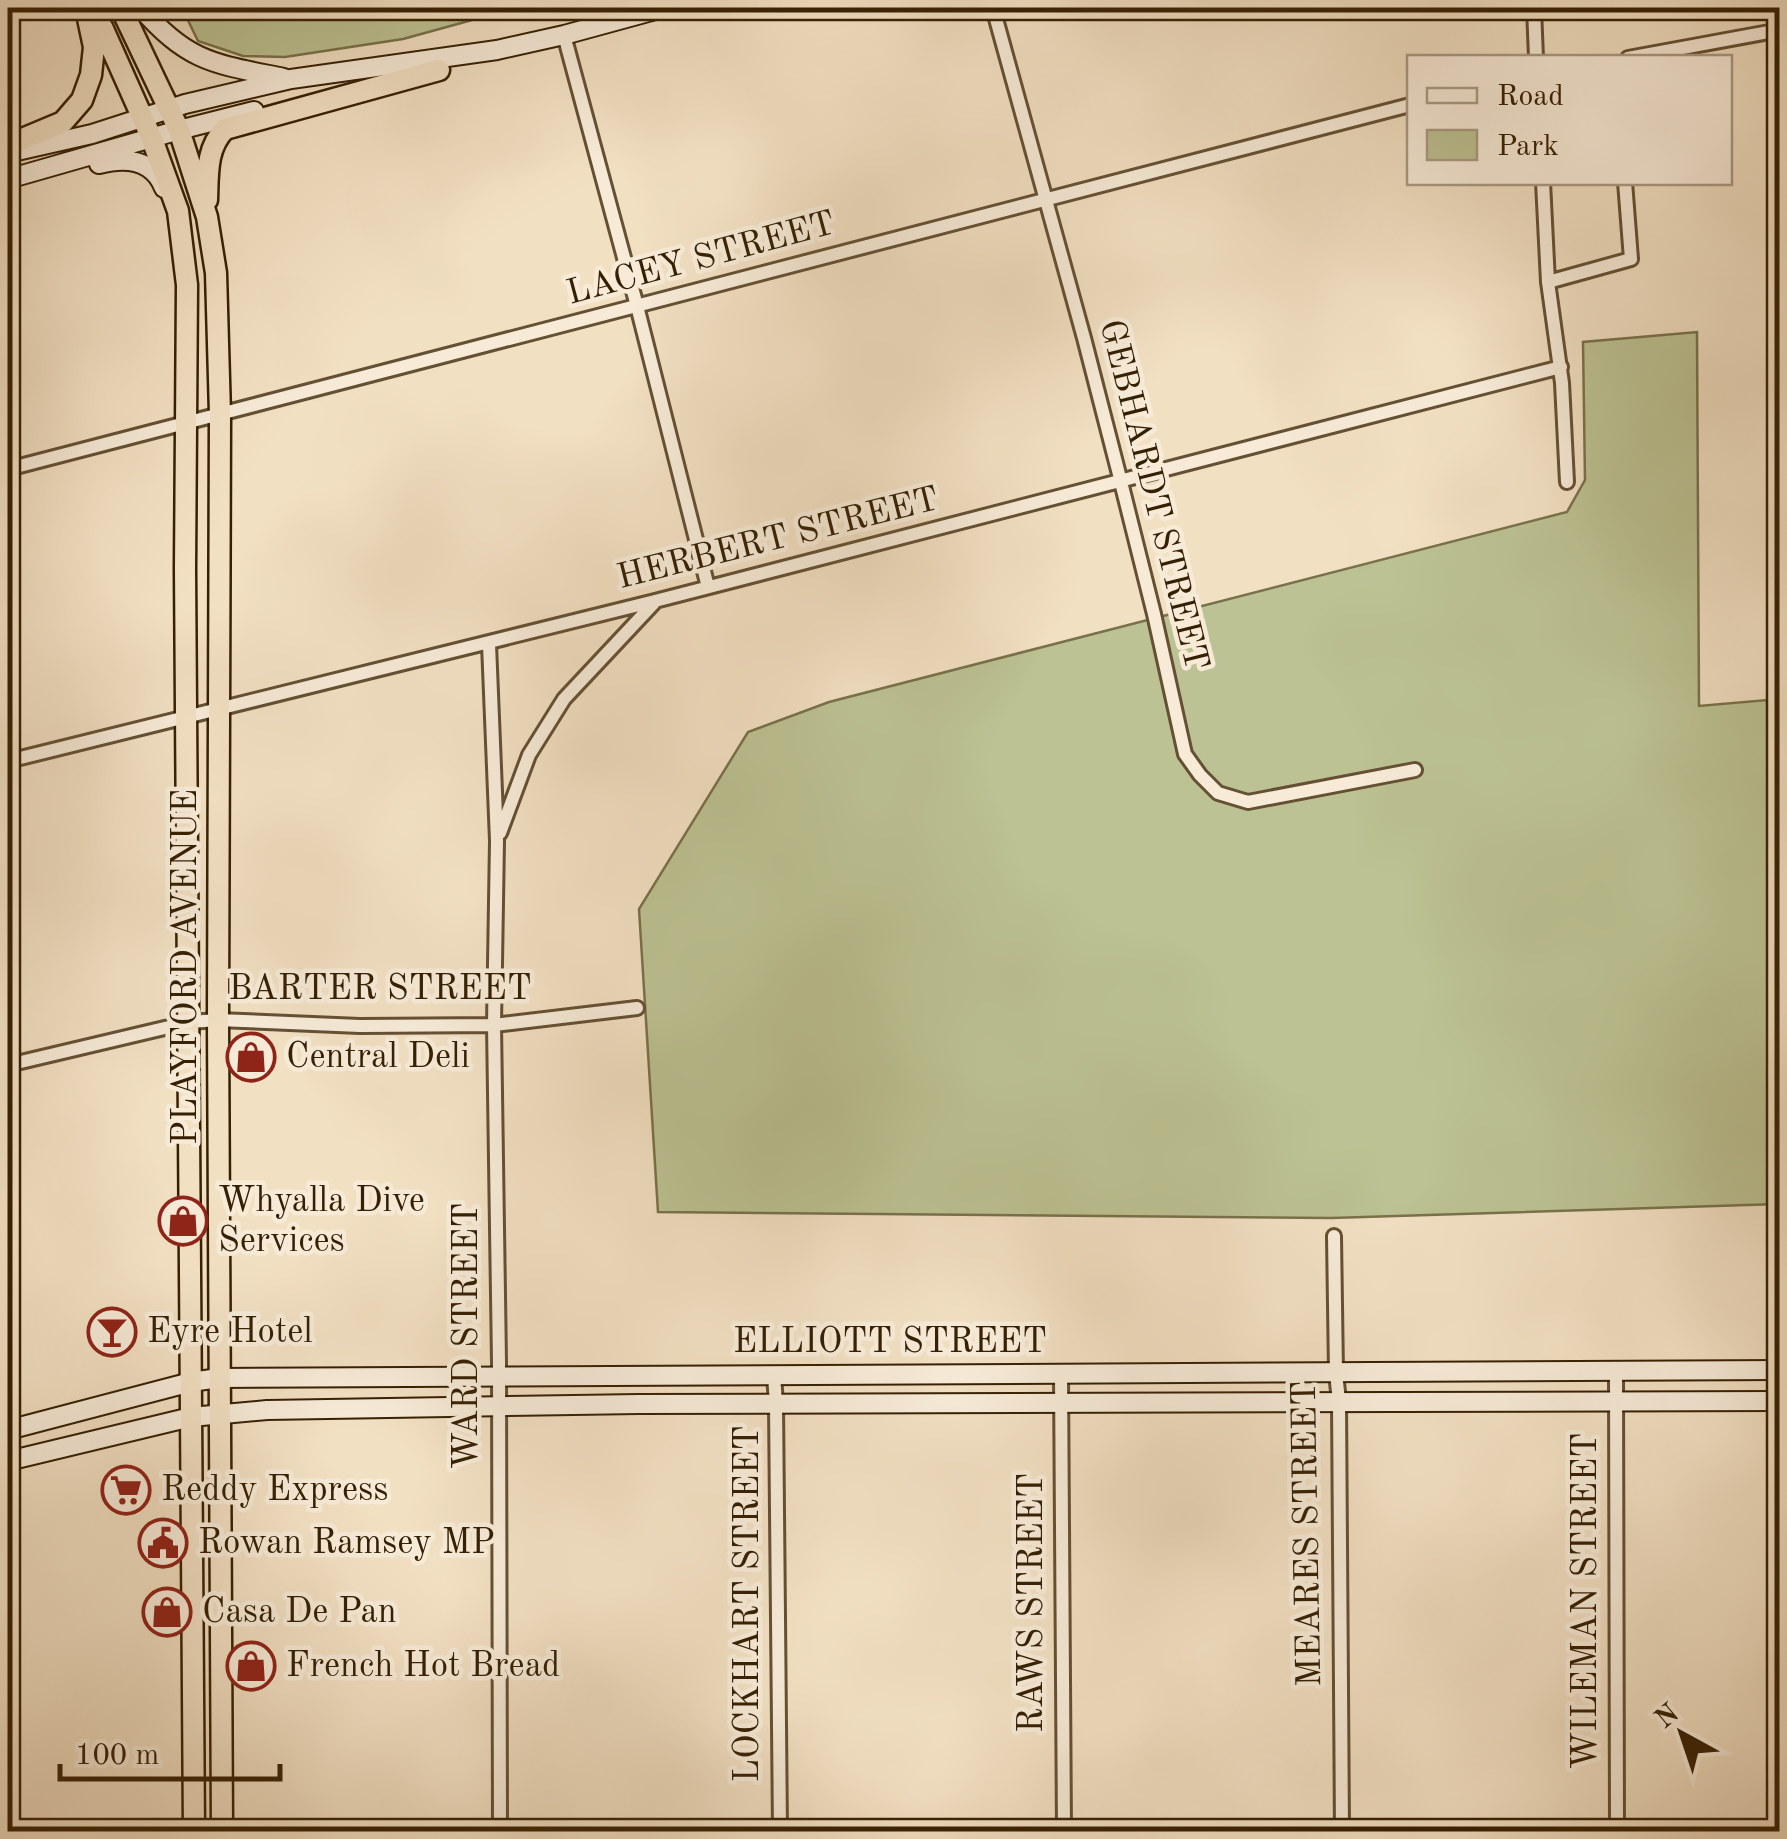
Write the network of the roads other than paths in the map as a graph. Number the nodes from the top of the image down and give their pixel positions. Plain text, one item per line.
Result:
1 (88, 8) edge
2 (121, 8) edge
3 (141, 8) edge
4 (663, 8) edge
5 (994, 8) edge
6 (1534, 8) edge
7 (1780, 30) edge
8 (564, 36) junction
9 (496, 50) junction
10 (1536, 55) edge
11 (1644, 55) edge
12 (439, 70) junction
13 (291, 79) junction
14 (1407, 107) edge
15 (143, 118) junction
16 (174, 120) junction
17 (152, 139) junction
18 (8, 149) edge
19 (36, 172) junction
20 (8, 180) edge
21 (1543, 185) edge
22 (1625, 185) edge
23 (1045, 200) junction
24 (206, 216) junction
25 (185, 266) junction
26 (1548, 282) junction
27 (637, 306) junction
28 (1561, 367) junction
29 (220, 414) junction
30 (185, 424) junction
31 (8, 470) edge
32 (1121, 482) junction
33 (1567, 482) dead end
34 (708, 587) junction
35 (656, 602) junction
36 (488, 644) junction
37 (218, 710) junction
38 (186, 717) junction
39 (8, 761) edge
40 (1415, 770) dead end
41 (498, 841) junction
42 (637, 1008) dead end
43 (218, 1020) junction
44 (190, 1022) junction
45 (494, 1025) junction
46 (8, 1065) edge
47 (219, 1202) junction
48 (190, 1203) junction
49 (1334, 1236) dead end
50 (1780, 1370) edge
51 (1616, 1371) junction
52 (1336, 1373) junction
53 (1061, 1374) junction
54 (774, 1375) junction
55 (499, 1376) junction
56 (219, 1378) junction
57 (191, 1382) junction
58 (1780, 1401) edge
59 (1339, 1402) junction
60 (1615, 1402) junction
61 (776, 1404) junction
62 (1061, 1404) junction
63 (498, 1406) junction
64 (219, 1414) junction
65 (191, 1418) junction
66 (8, 1430) edge
67 (8, 1461) edge
68 (192, 1629) junction
69 (220, 1629) junction
70 (194, 1832) edge
71 (222, 1832) edge
72 (500, 1832) edge
73 (780, 1832) edge
74 (1064, 1832) edge
75 (1342, 1832) edge
76 (1617, 1832) edge

1 - 15 highway, PLAYFORD AVENUE
1 - 18 highway
2 - 16 highway, PLAYFORD AVENUE
3 - 13 main road
4 - 8 main road
5 - 23 street, GEBHARDT STREET
6 - 10 street
7 - 11 street
8 - 9 main road
8 - 27 street
9 - 12 main road
9 - 13 main road
12 - 16 main road
12 - 24 highway
13 - 16 main road
14 - 23 street, LACEY STREET
15 - 16 main road
15 - 17 highway, PLAYFORD AVENUE
15 - 18 main road
16 - 17 main road
16 - 24 highway, PLAYFORD AVENUE
17 - 19 main road
17 - 25 highway, PLAYFORD AVENUE
19 - 20 main road
19 - 25 main road
21 - 26 street
22 - 26 street
23 - 27 street, LACEY STREET
23 - 32 street, GEBHARDT STREET
24 - 29 highway, PLAYFORD AVENUE
25 - 30 highway, PLAYFORD AVENUE
26 - 28 street
27 - 29 street, LACEY STREET
27 - 34 street
28 - 32 street, HERBERT STREET
28 - 33 street
29 - 30 street, LACEY STREET
29 - 37 highway, PLAYFORD AVENUE
30 - 31 street, LACEY STREET
30 - 38 highway, PLAYFORD AVENUE
32 - 34 street, HERBERT STREET
32 - 40 street, GEBHARDT STREET
34 - 35 street, HERBERT STREET
35 - 36 street, HERBERT STREET
35 - 41 street, WARD STREET
36 - 37 street, HERBERT STREET
36 - 41 street, WARD STREET
37 - 38 street, HERBERT STREET
37 - 43 highway, PLAYFORD AVENUE
38 - 39 street, HERBERT STREET
38 - 44 highway, PLAYFORD AVENUE
41 - 45 street, WARD STREET
42 - 45 street, BARTER STREET
43 - 44 street, BARTER STREET
43 - 45 street, BARTER STREET
43 - 47 highway, PLAYFORD AVENUE
44 - 46 street, BARTER STREET
44 - 48 highway, PLAYFORD AVENUE
45 - 55 street, WARD STREET
47 - 48 highway
47 - 56 highway, PLAYFORD AVENUE
48 - 57 highway, PLAYFORD AVENUE
49 - 52 street, MEARES STREET
50 - 51 main road, ELLIOTT STREET
51 - 52 main road, ELLIOTT STREET
51 - 60 street, WILEMAN STREET
52 - 53 main road, ELLIOTT STREET
52 - 59 street, MEARES STREET
53 - 54 main road, ELLIOTT STREET
53 - 62 street, RAWS STREET
54 - 55 main road, ELLIOTT STREET
54 - 61 street, LOCKHART STREET
55 - 56 main road, ELLIOTT STREET
55 - 63 street, WARD STREET
56 - 57 main road, ELLIOTT STREET
56 - 64 highway, PLAYFORD AVENUE
57 - 65 highway, PLAYFORD AVENUE
57 - 66 main road, ELLIOTT STREET
58 - 60 main road, ELLIOTT STREET
59 - 60 main road, ELLIOTT STREET
59 - 62 main road, ELLIOTT STREET
59 - 75 street, MEARES STREET
60 - 76 street, WILEMAN STREET
61 - 62 main road, ELLIOTT STREET
61 - 63 main road, ELLIOTT STREET
61 - 73 street, LOCKHART STREET
62 - 74 street, RAWS STREET
63 - 64 main road, ELLIOTT STREET
63 - 72 street, WARD STREET
64 - 65 main road, ELLIOTT STREET
64 - 69 highway, PLAYFORD AVENUE
65 - 67 main road, ELLIOTT STREET
65 - 68 highway, PLAYFORD AVENUE
68 - 69 highway
68 - 70 highway, PLAYFORD AVENUE
69 - 71 highway, PLAYFORD AVENUE

